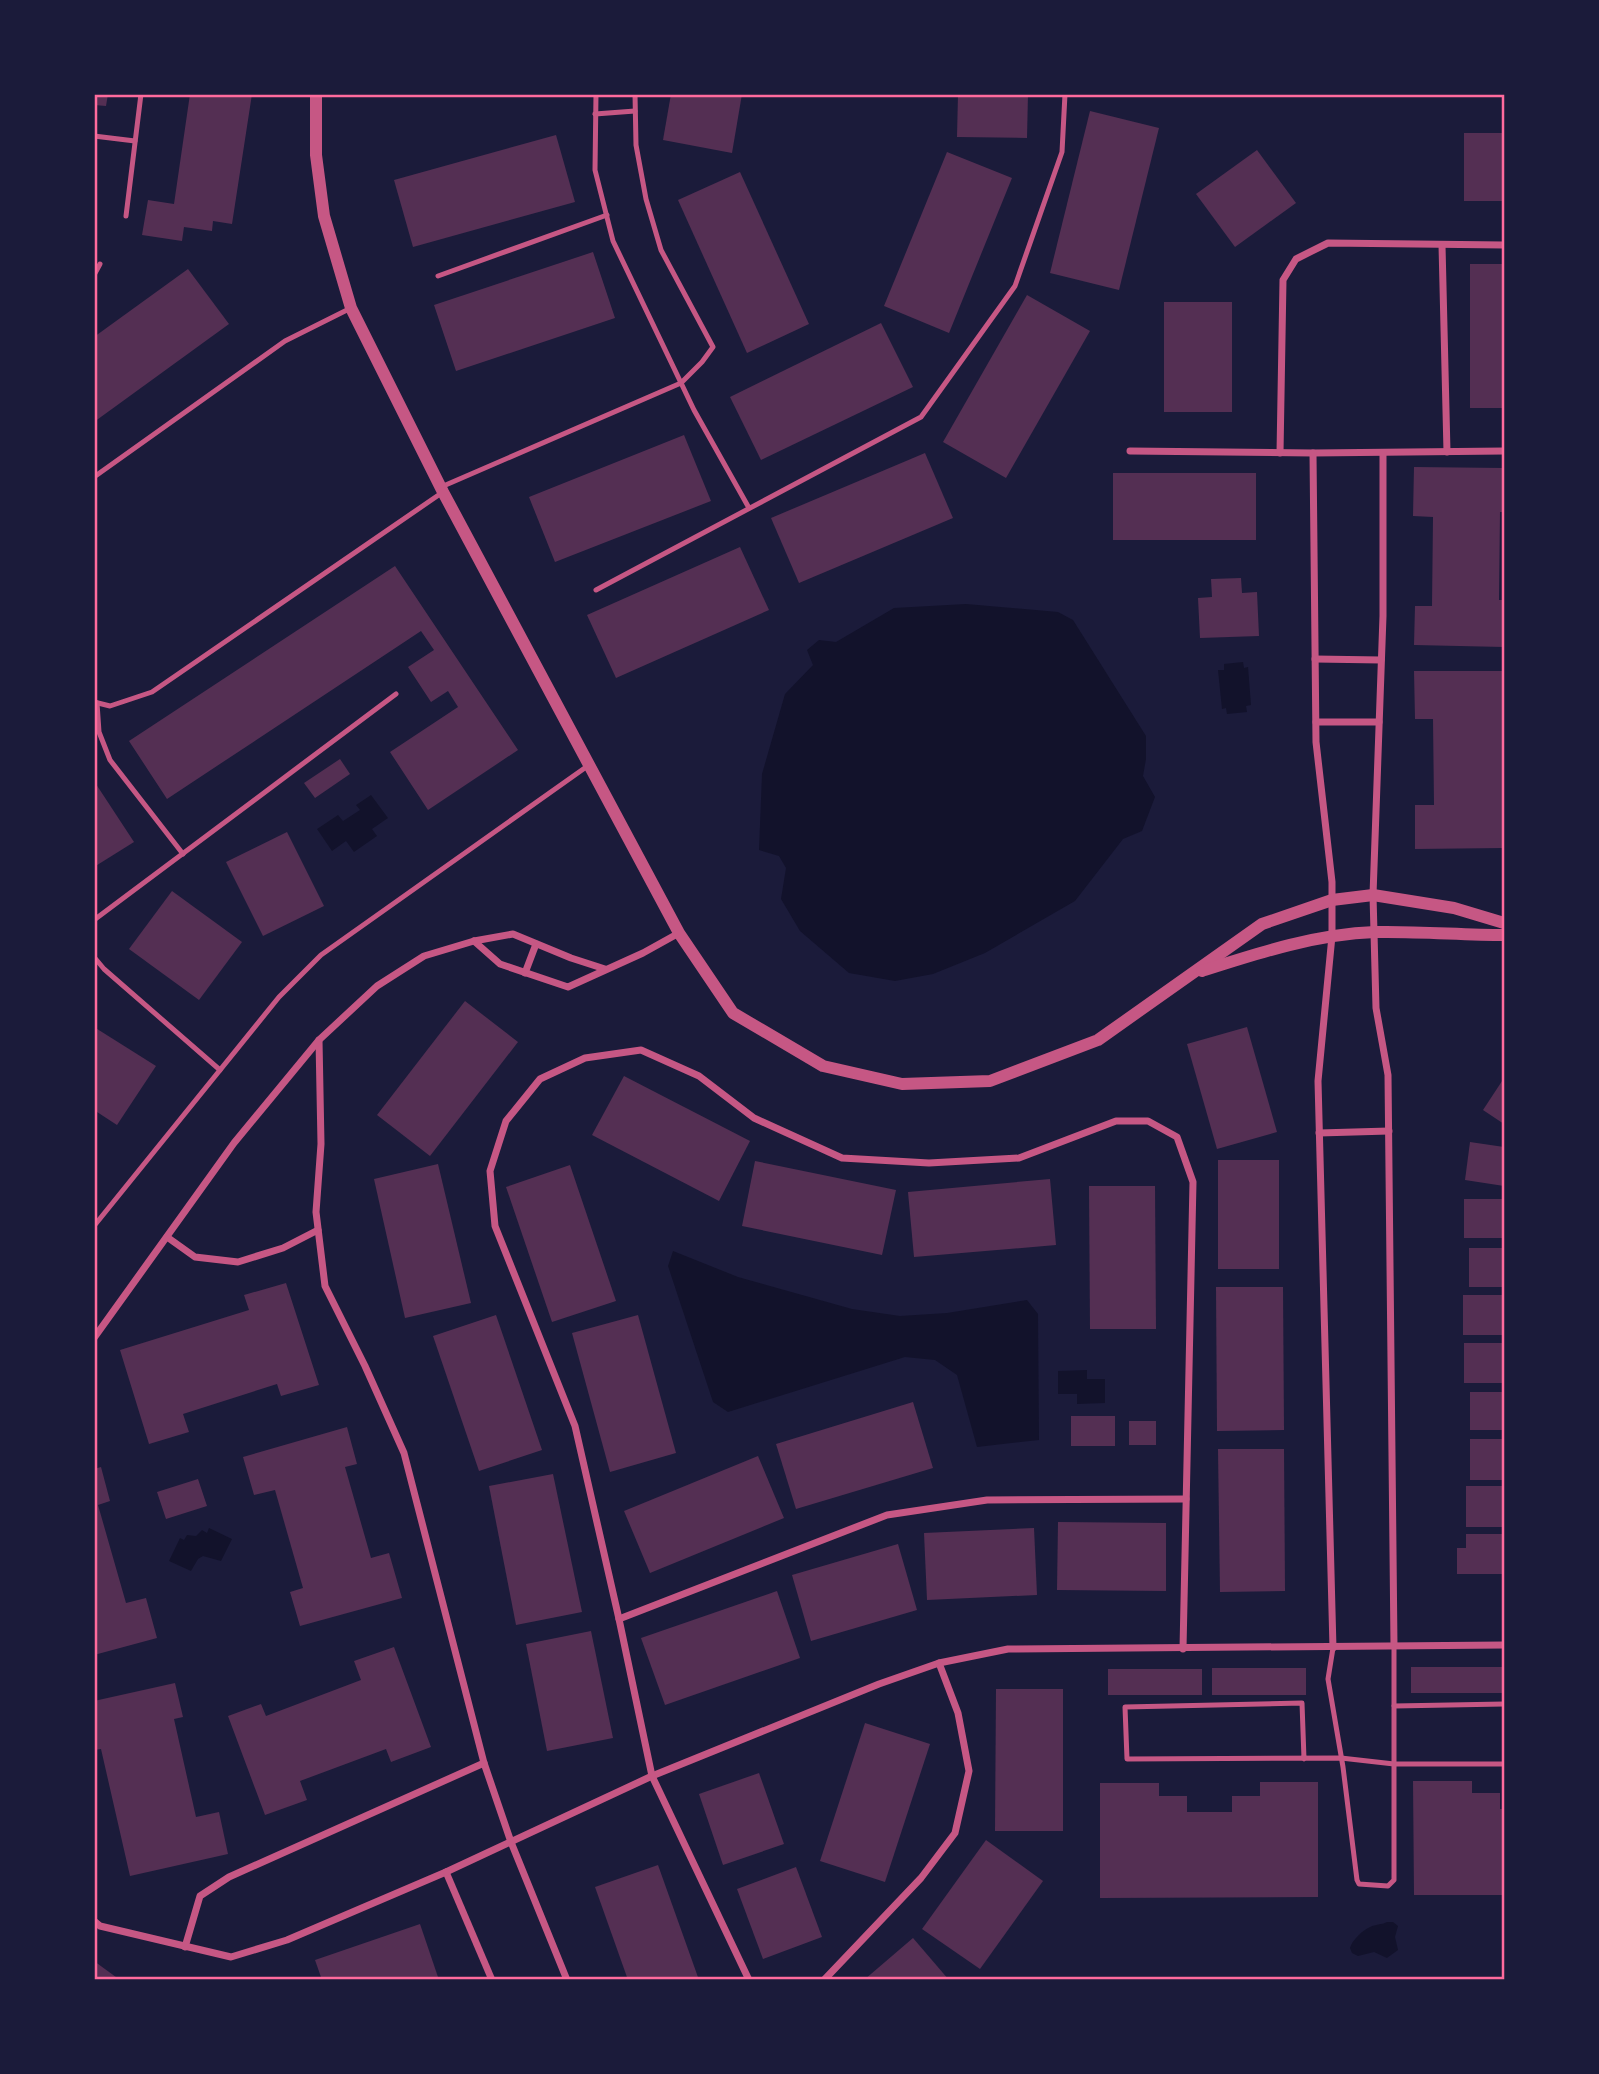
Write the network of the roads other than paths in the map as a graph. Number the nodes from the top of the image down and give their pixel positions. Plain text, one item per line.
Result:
1 (141, 94) edge
2 (316, 94) edge
3 (596, 94) edge
4 (635, 94) edge
5 (1065, 94) edge
6 (635, 111) junction
7 (595, 114) junction
8 (94, 136) edge
9 (135, 141) junction
10 (607, 215) junction
11 (127, 216) dead end
12 (1441, 245) junction
13 (1504, 246) edge
14 (100, 264) dead end
15 (94, 275) edge
16 (438, 276) dead end
17 (351, 308) junction
18 (681, 383) junction
19 (1130, 451) dead end
20 (1447, 452) junction
21 (1504, 452) edge
22 (1280, 453) junction
23 (1313, 453) junction
24 (1383, 453) junction
25 (94, 477) edge
26 (442, 489) junction
27 (749, 508) junction
28 (596, 590) dead end
29 (1315, 659) junction
30 (1381, 660) junction
31 (396, 694) dead end
32 (96, 702) edge
33 (1316, 722) junction
34 (1379, 722) junction
35 (589, 765) junction
36 (183, 853) junction
37 (1373, 895) junction
38 (1332, 900) junction
39 (94, 920) edge
40 (1504, 923) edge
41 (1375, 932) junction
42 (680, 933) junction
43 (1332, 936) junction
44 (1504, 936) edge
45 (474, 941) junction
46 (536, 944) junction
47 (94, 957) edge
48 (605, 969) junction
49 (525, 973) junction
50 (1188, 975) junction
51 (319, 1040) junction
52 (220, 1070) junction
53 (1389, 1131) junction
54 (1319, 1133) junction
55 (94, 1226) edge
56 (318, 1230) junction
57 (166, 1237) junction
58 (94, 1338) edge
59 (1186, 1499) junction
60 (619, 1619) junction
61 (1504, 1645) edge
62 (1394, 1647) junction
63 (1333, 1648) junction
64 (1182, 1649) junction
65 (939, 1662) junction
66 (1504, 1704) edge
67 (1394, 1706) junction
68 (1341, 1758) junction
69 (1304, 1759) junction
70 (484, 1763) junction
71 (1394, 1764) junction
72 (1504, 1764) edge
73 (652, 1776) junction
74 (511, 1842) junction
75 (446, 1872) junction
76 (94, 1921) edge
77 (185, 1947) junction
78 (492, 1979) edge
79 (567, 1979) edge
80 (749, 1979) edge
81 (824, 1979) edge

1 - 9 lane
2 - 17 street
3 - 7 lane
4 - 6 lane
5 - 27 lane
6 - 7 lane
6 - 18 lane
7 - 10 lane
8 - 9 lane
9 - 11 lane
10 - 16 lane
10 - 18 lane
12 - 13 street
12 - 20 street
12 - 22 street
14 - 15 lane
17 - 25 lane
17 - 26 street
18 - 26 lane
18 - 27 lane
19 - 22 street
20 - 21 street
20 - 24 street
22 - 23 street
23 - 24 street
23 - 29 street
24 - 30 street
26 - 32 lane
26 - 35 street
27 - 28 lane
29 - 30 street
29 - 33 street
30 - 34 street
31 - 36 lane
32 - 36 lane
33 - 34 street
33 - 38 street
34 - 37 street
35 - 42 street
35 - 52 lane
36 - 39 lane
37 - 38 street
37 - 40 street
37 - 41 street
38 - 43 street
38 - 50 street
41 - 43 street
41 - 44 street
41 - 53 street
42 - 48 street
42 - 50 street
43 - 50 street
43 - 54 street
45 - 46 street
45 - 49 street
45 - 51 street
46 - 48 street
46 - 49 street
47 - 52 lane
48 - 49 street
51 - 56 street
51 - 57 street
52 - 55 lane
53 - 54 street
53 - 62 street
54 - 63 street
56 - 57 street
56 - 70 street
57 - 58 street
59 - 60 street
59 - 60 street
59 - 64 street
60 - 73 street
61 - 62 street
62 - 63 street
62 - 67 lane
63 - 64 street
63 - 68 lane
64 - 65 street
65 - 73 street
65 - 81 street
66 - 67 lane
67 - 71 lane
68 - 69 lane
68 - 71 lane
68 - 71 lane
69 - 69 lane
70 - 74 street
70 - 77 street
71 - 72 lane
73 - 74 street
73 - 80 street
74 - 75 street
74 - 79 street
75 - 77 street
75 - 78 street
76 - 77 street

